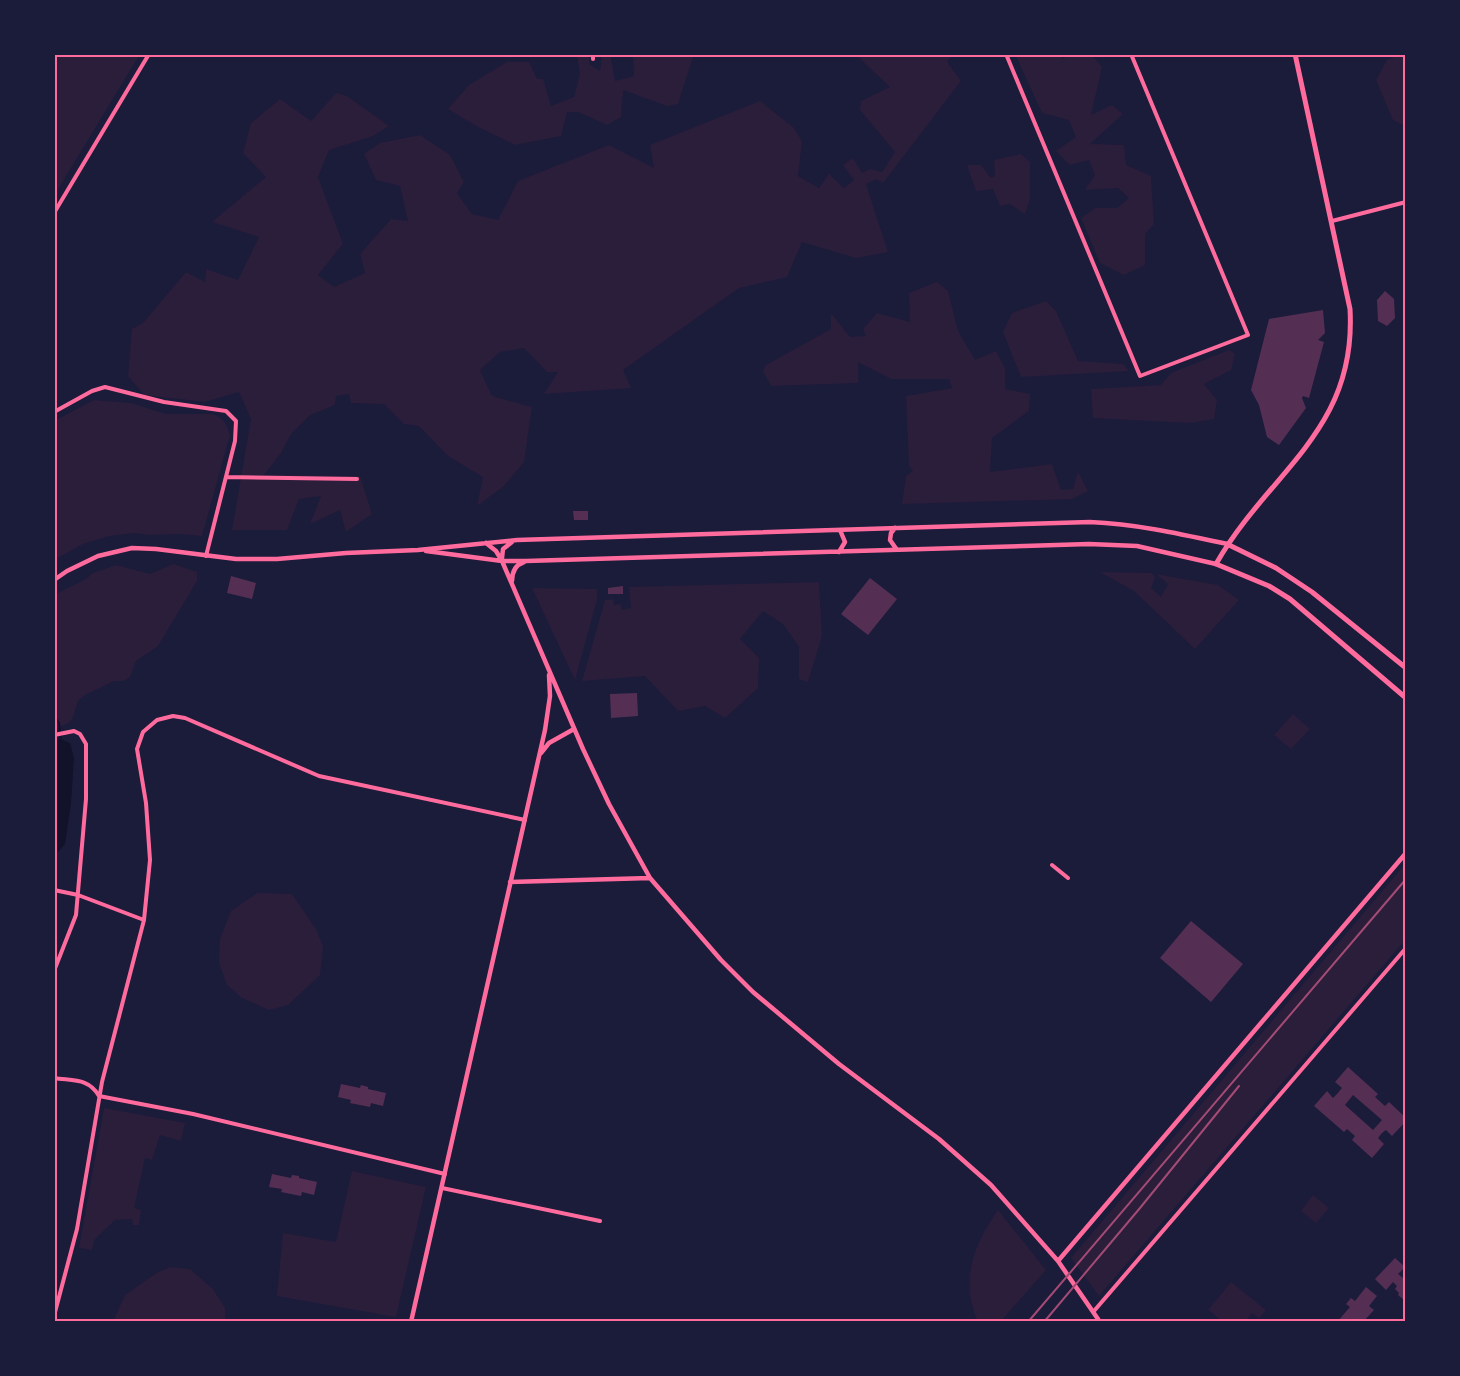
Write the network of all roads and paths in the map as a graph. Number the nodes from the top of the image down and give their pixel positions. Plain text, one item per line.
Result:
1 (149, 54) edge
2 (1006, 54) edge
3 (1131, 54) edge
4 (1295, 54) edge
5 (1406, 202) edge
6 (54, 213) edge
7 (1332, 221) junction
8 (54, 412) edge
9 (226, 477) junction
10 (357, 479) dead end
11 (895, 528) junction
12 (840, 530) junction
13 (517, 540) junction
14 (486, 543) junction
15 (1227, 544) junction
16 (418, 550) junction
17 (897, 550) junction
18 (839, 552) junction
19 (206, 556) junction
20 (502, 561) junction
21 (526, 561) junction
22 (1216, 564) junction
23 (54, 580) edge
24 (512, 586) junction
25 (1406, 668) edge
26 (549, 669) junction
27 (1406, 698) edge
28 (574, 729) junction
29 (54, 735) edge
30 (540, 755) junction
31 (525, 820) junction
32 (1406, 853) edge
33 (1052, 865) dead end
34 (650, 878) junction
35 (1068, 878) dead end
36 (510, 882) junction
37 (54, 890) edge
38 (78, 896) junction
39 (144, 920) junction
40 (1406, 948) edge
41 (54, 971) edge
42 (54, 1078) edge
43 (99, 1096) junction
44 (445, 1174) junction
45 (442, 1188) junction
46 (600, 1221) dead end
47 (1058, 1260) junction
48 (1094, 1311) junction
49 (54, 1316) edge
50 (411, 1322) edge
51 (1101, 1322) edge

1 - 6 street
2 - 3 street
4 - 7 main road
5 - 7 street
7 - 15 main road
8 - 9 street
9 - 10 street
9 - 19 street
11 - 12 street
11 - 15 street
11 - 17 street
12 - 13 street
12 - 18 street
13 - 14 street
13 - 20 street
14 - 16 street
14 - 20 street
15 - 22 main road
15 - 25 main road
16 - 19 street
16 - 20 street
17 - 18 street
17 - 22 street
18 - 21 street
19 - 23 street
20 - 21 street
20 - 24 street
21 - 24 street
22 - 27 main road
24 - 26 street
26 - 28 street
26 - 30 street
28 - 30 street
28 - 34 street
29 - 38 street
30 - 31 street
31 - 36 street
31 - 39 street
32 - 47 street
33 - 35 street
34 - 36 street
34 - 47 street
36 - 44 street
37 - 38 street
38 - 39 street
38 - 41 street
39 - 43 street
40 - 48 street
42 - 43 street
43 - 44 street
43 - 49 street
44 - 45 street
45 - 46 street
45 - 50 street
47 - 48 street
48 - 51 street

